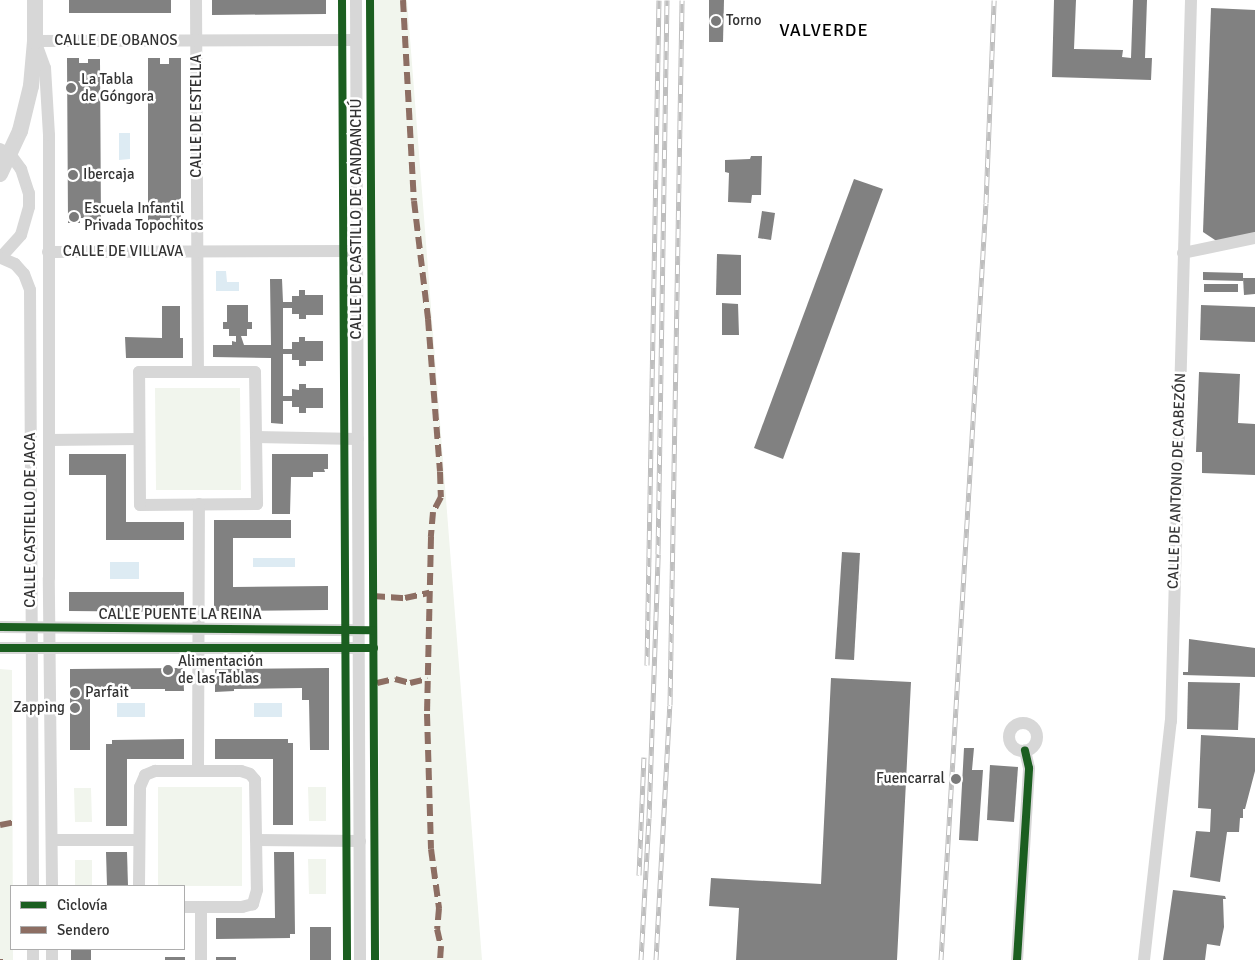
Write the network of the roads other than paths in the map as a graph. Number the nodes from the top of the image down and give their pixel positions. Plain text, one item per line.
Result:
1 (35, 0) edge
2 (196, 0) edge
3 (356, 0) edge
4 (1191, 0) edge
5 (196, 40) junction
6 (356, 40) junction
7 (35, 41) junction
8 (5, 152) edge
9 (0, 174) edge
10 (29, 193) junction
11 (1255, 238) edge
12 (357, 251) junction
13 (48, 252) junction
14 (197, 252) junction
15 (1183, 253) junction
16 (0, 258) edge
17 (198, 372) junction
18 (256, 437) junction
19 (358, 438) junction
20 (139, 439) junction
21 (49, 440) junction
22 (198, 504) junction
23 (0, 627) edge
24 (31, 628) junction
25 (50, 628) junction
26 (199, 628) junction
27 (359, 630) junction
28 (0, 648) edge
29 (359, 648) junction
30 (32, 649) junction
31 (50, 649) junction
32 (200, 649) junction
33 (1025, 750) dead end
34 (198, 771) junction
35 (52, 840) junction
36 (139, 840) junction
37 (256, 840) junction
38 (360, 841) junction
39 (33, 885) edge
40 (52, 885) edge
41 (139, 885) edge
42 (185, 907) edge
43 (201, 907) junction
44 (201, 960) edge
45 (360, 960) edge
46 (1017, 960) edge
47 (1144, 960) edge

1 - 7 street
2 - 5 street, CALLE DE OBANOS
3 - 6 street, CALLE DE CASTILLO DE CANDANCHÚ
4 - 15 street, CALLE DE ANTONIO DE CABEZÓN
5 - 6 street, CALLE DE OBANOS
5 - 7 street, CALLE DE OBANOS
5 - 14 street, CALLE DE ESTELLA
6 - 12 street, CALLE DE CASTILLO DE CANDANCHÚ
7 - 8 street
7 - 13 street, CALLE CASTIELLO DE JACA
8 - 9 street
8 - 10 street
10 - 13 street, CALLE CASTIELLO DE JACA
10 - 16 street
11 - 15 street
12 - 14 street, CALLE DE VILLAVA
12 - 19 street, CALLE DE CASTILLO DE CANDANCHÚ
13 - 14 street, CALLE DE VILLAVA
13 - 21 street, CALLE CASTIELLO DE JACA
14 - 17 street, CALLE DE VILLAVA
15 - 47 street, CALLE DE ANTONIO DE CABEZÓN
16 - 24 street, CALLE CASTIELLO DE JACA
17 - 18 street
17 - 20 street
18 - 19 street
18 - 22 street
19 - 27 street, CALLE DE CASTILLO DE CANDANCHÚ
20 - 21 street, CALLE CASTIELLO DE JACA
20 - 22 street
21 - 25 street, CALLE CASTIELLO DE JACA
22 - 26 street, CALLE PUENTE LA REINA
23 - 24 street, CALLE PUENTE LA REINA
24 - 25 street, CALLE PUENTE LA REINA
24 - 30 street, CALLE CASTIELLO DE JACA
25 - 26 street, CALLE PUENTE LA REINA
25 - 31 street, CALLE CASTIELLO DE JACA
26 - 27 street, CALLE PUENTE LA REINA
26 - 32 street, CALLE PUENTE LA REINA
27 - 29 street, CALLE DE CASTILLO DE CANDANCHÚ
28 - 30 street
29 - 32 street
29 - 38 street, CALLE DE CASTILLO DE CANDANCHÚ
30 - 31 street
30 - 39 street, CALLE CASTIELLO DE JACA
31 - 32 street
31 - 35 street, CALLE CASTIELLO DE JACA
32 - 34 street, CALLE PUENTE LA REINA
33 - 46 street
34 - 36 street
34 - 37 street
35 - 36 street
35 - 40 street, CALLE CASTIELLO DE JACA
36 - 41 street
37 - 38 street
37 - 43 street
38 - 45 street, CALLE DE CASTILLO DE CANDANCHÚ
42 - 43 street
43 - 44 street

